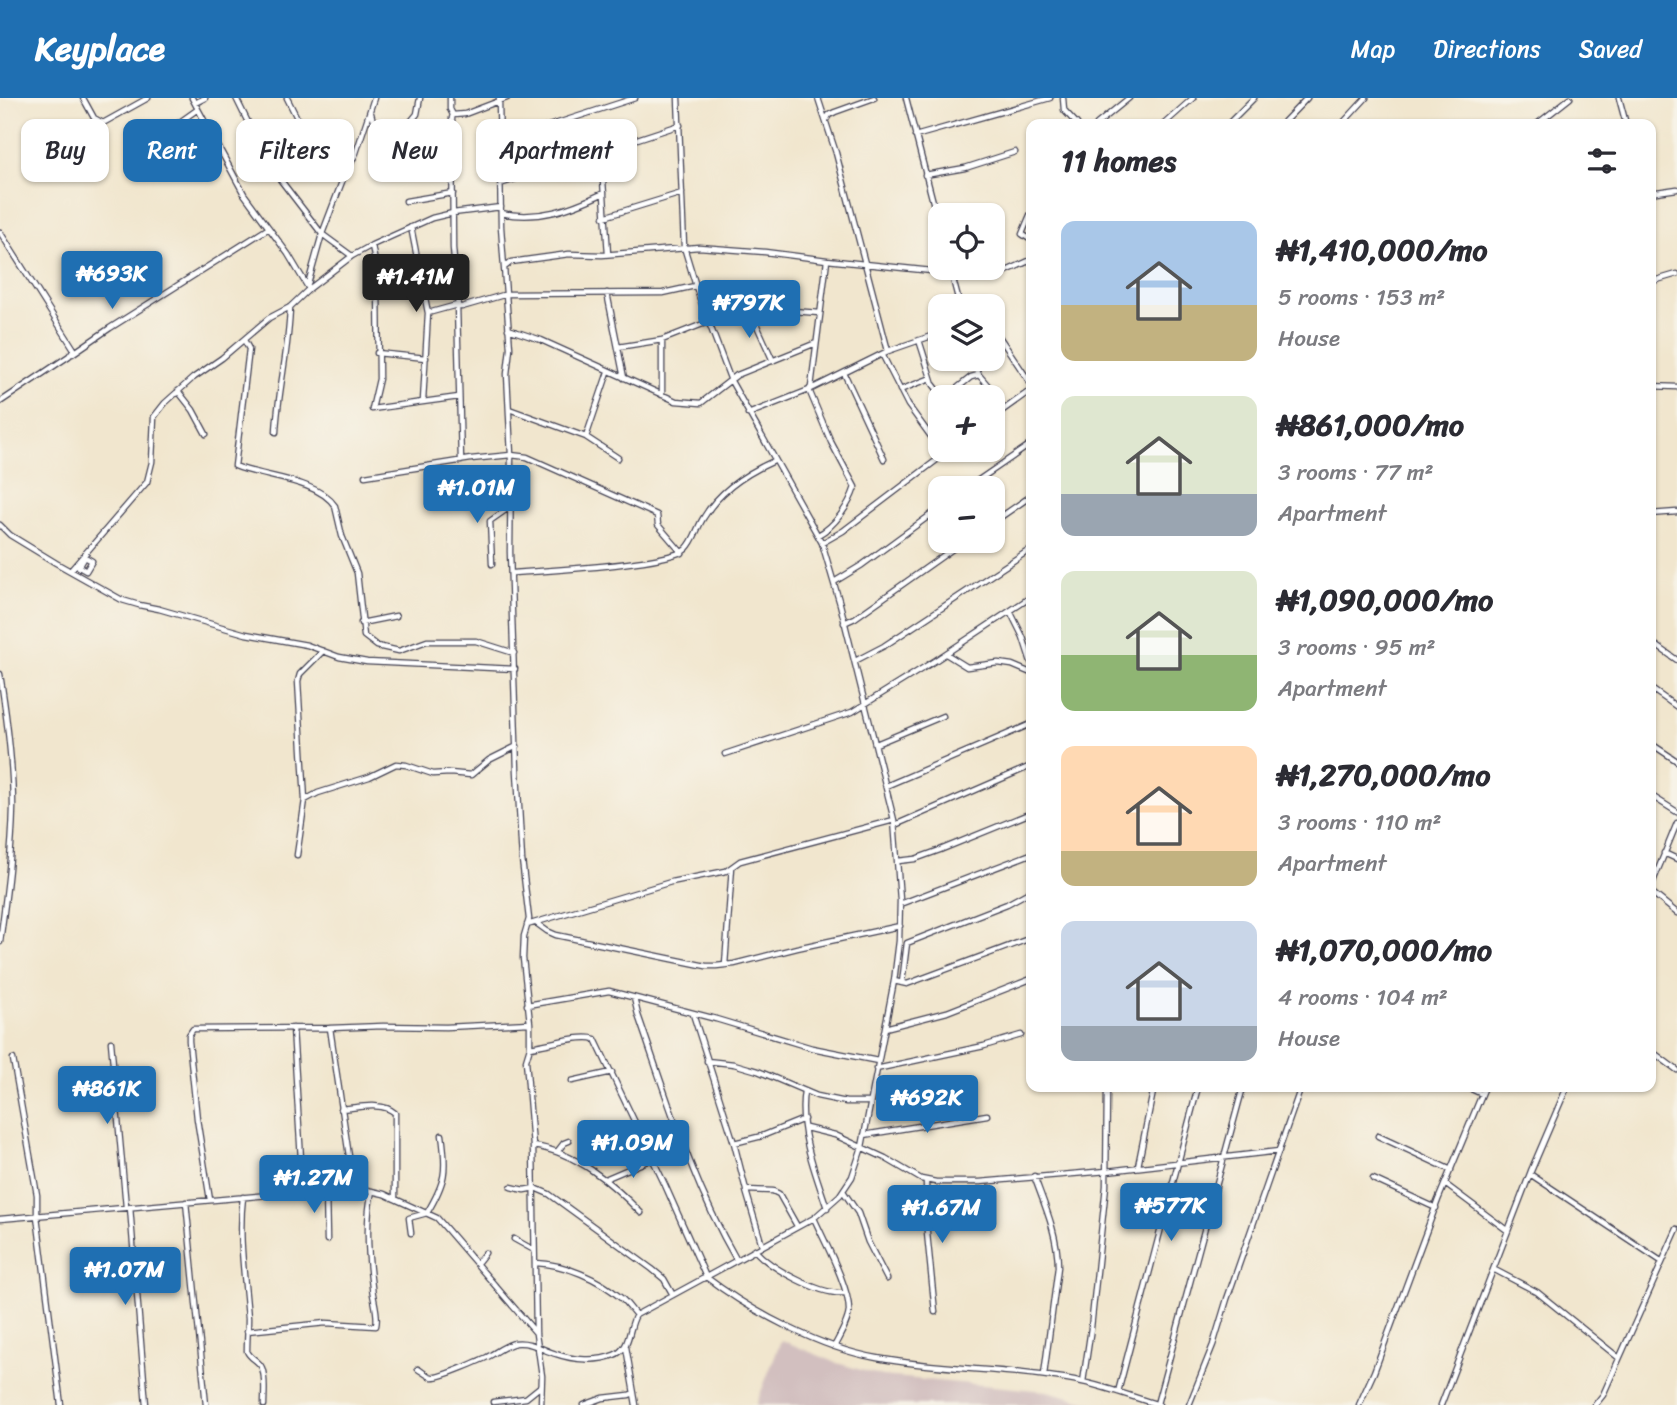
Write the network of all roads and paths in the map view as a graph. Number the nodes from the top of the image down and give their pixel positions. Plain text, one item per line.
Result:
1 (83, 98) edge
2 (148, 98) edge
3 (205, 98) edge
4 (236, 98) edge
5 (287, 98) edge
6 (374, 98) edge
7 (420, 98) edge
8 (450, 98) edge
9 (507, 98) edge
10 (635, 98) edge
11 (678, 98) edge
12 (818, 98) edge
13 (874, 98) edge
14 (906, 98) edge
15 (1050, 98) edge
16 (1063, 98) edge
17 (1129, 98) edge
18 (1193, 98) edge
19 (1254, 98) edge
20 (1307, 98) edge
21 (1366, 98) edge
22 (1570, 98) edge
23 (1619, 98) edge
24 (499, 99) edge
25 (195, 103) edge
26 (371, 105) junction
27 (453, 115) junction
28 (176, 119) edge
29 (298, 119) edge
30 (371, 119) edge
31 (413, 119) edge
32 (453, 119) edge
33 (499, 119) edge
34 (570, 119) edge
35 (1072, 119) edge
36 (1103, 119) edge
37 (1170, 119) edge
38 (1233, 119) edge
39 (1288, 119) edge
40 (1347, 119) edge
41 (1543, 119) edge
42 (1625, 119) edge
43 (825, 121) junction
44 (680, 125) junction
45 (915, 136) junction
46 (637, 139) edge
47 (1015, 152) dead end
48 (925, 175) junction
49 (452, 182) edge
50 (506, 182) edge
51 (603, 182) edge
52 (500, 184) joint
53 (1677, 189) edge
54 (1656, 192) edge
55 (453, 193) junction
56 (604, 193) junction
57 (682, 193) junction
58 (406, 201) dead end
59 (933, 203) edge
60 (501, 210) junction
61 (453, 213) junction
62 (604, 216) junction
63 (411, 227) junction
64 (269, 228) junction
65 (0, 232) edge
66 (322, 234) junction
67 (372, 245) junction
68 (684, 247) junction
69 (608, 254) junction
70 (352, 256) junction
71 (504, 258) junction
72 (827, 260) junction
73 (511, 262) junction
74 (1026, 262) edge
75 (864, 263) junction
76 (505, 266) junction
77 (928, 268) edge
78 (1005, 271) edge
79 (1677, 274) edge
80 (1656, 280) edge
81 (308, 286) junction
82 (695, 286) junction
83 (607, 293) junction
84 (507, 294) junction
85 (457, 305) junction
86 (290, 307) junction
87 (749, 308) junction
88 (428, 313) junction
89 (820, 313) junction
90 (706, 315) junction
91 (708, 322) junction
92 (509, 328) junction
93 (928, 337) edge
94 (244, 340) junction
95 (662, 340) junction
96 (919, 340) junction
97 (816, 343) junction
98 (1005, 345) edge
99 (618, 347) junction
100 (888, 351) junction
101 (377, 353) junction
102 (72, 354) junction
103 (882, 354) junction
104 (426, 358) junction
105 (773, 361) junction
106 (608, 371) junction
107 (977, 371) edge
108 (844, 373) junction
109 (979, 375) junction
110 (931, 377) junction
111 (1026, 377) edge
112 (624, 379) junction
113 (731, 380) junction
114 (937, 385) edge
115 (961, 385) edge
116 (987, 385) edge
117 (1656, 386) edge
118 (1677, 387) edge
119 (809, 390) junction
120 (900, 390) junction
121 (178, 391) junction
122 (1026, 394) edge
123 (662, 395) junction
124 (459, 397) junction
125 (423, 401) junction
126 (0, 402) edge
127 (509, 409) junction
128 (1005, 409) edge
129 (748, 414) junction
130 (276, 432) dead end
131 (928, 433) edge
132 (206, 434) dead end
133 (586, 437) junction
134 (1026, 447) edge
135 (511, 455) junction
136 (618, 458) dead end
137 (884, 459) dead end
138 (461, 461) junction
139 (774, 461) junction
140 (928, 461) edge
141 (365, 476) dead end
142 (984, 476) edge
143 (1026, 499) edge
144 (510, 506) junction
145 (1677, 512) edge
146 (1005, 514) edge
147 (1656, 514) edge
148 (928, 517) edge
149 (0, 525) edge
150 (818, 535) junction
151 (822, 544) junction
152 (1026, 552) edge
153 (682, 553) junction
154 (948, 553) edge
155 (492, 564) dead end
156 (71, 570) junction
157 (512, 573) junction
158 (834, 582) junction
159 (1026, 600) edge
160 (1010, 611) junction
161 (396, 615) dead end
162 (844, 622) junction
163 (361, 623) junction
164 (1026, 640) edge
165 (1656, 645) edge
166 (323, 651) junction
167 (514, 653) junction
168 (947, 653) junction
169 (1677, 660) edge
170 (855, 662) junction
171 (515, 669) junction
172 (1026, 671) edge
173 (0, 674) edge
174 (1656, 692) edge
175 (865, 704) junction
176 (1677, 707) edge
177 (943, 716) dead end
178 (1026, 726) edge
179 (876, 744) junction
180 (517, 746) junction
181 (1656, 747) edge
182 (725, 754) dead end
183 (1677, 761) edge
184 (1026, 768) edge
185 (886, 786) junction
186 (1656, 799) edge
187 (305, 800) junction
188 (1677, 812) edge
189 (1026, 815) edge
190 (895, 822) junction
191 (1677, 823) edge
192 (1664, 853) junction
193 (297, 855) dead end
194 (1026, 856) edge
195 (1677, 859) edge
196 (898, 861) junction
197 (732, 867) junction
198 (1656, 874) edge
199 (1026, 894) edge
200 (1656, 895) edge
201 (900, 904) junction
202 (1677, 913) edge
203 (536, 923) junction
204 (527, 925) junction
205 (900, 926) junction
206 (1026, 940) edge
207 (0, 942) edge
208 (725, 965) junction
209 (894, 981) junction
210 (1026, 981) edge
211 (902, 983) junction
212 (634, 998) junction
213 (527, 1005) junction
214 (693, 1013) junction
215 (530, 1023) junction
216 (293, 1028) junction
217 (330, 1028) junction
218 (885, 1028) junction
219 (1021, 1035) dead end
220 (111, 1042) dead end
221 (530, 1047) junction
222 (1656, 1054) edge
223 (13, 1059) dead end
224 (707, 1061) junction
225 (878, 1061) junction
226 (876, 1069) junction
227 (1677, 1070) edge
228 (612, 1072) junction
229 (572, 1082) dead end
230 (804, 1091) junction
231 (1107, 1092) edge
232 (1153, 1092) edge
233 (1197, 1092) edge
234 (1243, 1092) edge
235 (1299, 1092) edge
236 (1478, 1092) edge
237 (1565, 1092) edge
238 (1482, 1094) joint
239 (870, 1102) junction
240 (341, 1109) junction
241 (987, 1115) dead end
242 (804, 1119) junction
243 (806, 1128) junction
244 (442, 1135) dead end
245 (864, 1135) junction
246 (1378, 1136) dead end
247 (569, 1141) dead end
248 (734, 1143) junction
249 (533, 1146) junction
250 (862, 1147) junction
251 (1279, 1151) junction
252 (557, 1152) junction
253 (1224, 1157) junction
254 (652, 1159) junction
255 (1178, 1162) junction
256 (1138, 1166) junction
257 (1451, 1170) junction
258 (1107, 1171) junction
259 (1530, 1174) junction
260 (1034, 1176) junction
261 (605, 1179) junction
262 (1373, 1179) dead end
263 (926, 1181) junction
264 (1445, 1184) junction
265 (511, 1187) dead end
266 (535, 1188) junction
267 (326, 1190) junction
268 (354, 1190) junction
269 (746, 1190) junction
270 (372, 1191) junction
271 (843, 1191) junction
272 (303, 1192) junction
273 (243, 1197) junction
274 (395, 1199) junction
275 (210, 1200) junction
276 (186, 1202) junction
277 (128, 1207) junction
278 (827, 1208) junction
279 (1436, 1208) junction
280 (427, 1213) junction
281 (641, 1213) dead end
282 (37, 1216) junction
283 (814, 1218) junction
284 (0, 1219) edge
285 (797, 1226) junction
286 (1677, 1229) edge
287 (1508, 1231) junction
288 (411, 1233) dead end
289 (514, 1239) dead end
290 (327, 1240) dead end
291 (762, 1245) junction
292 (754, 1249) junction
293 (535, 1250) junction
294 (485, 1253) dead end
295 (736, 1259) junction
296 (1661, 1261) junction
297 (477, 1263) junction
298 (536, 1263) junction
299 (1494, 1270) junction
300 (706, 1277) junction
301 (887, 1279) dead end
302 (845, 1293) junction
303 (673, 1295) junction
304 (935, 1312) dead end
305 (636, 1315) junction
306 (247, 1331) junction
307 (536, 1334) junction
308 (835, 1345) junction
309 (625, 1346) junction
310 (540, 1348) junction
311 (1619, 1358) junction
312 (418, 1369) dead end
313 (1044, 1375) junction
314 (1083, 1382) junction
315 (542, 1386) junction
316 (634, 1392) junction
317 (1118, 1392) junction
318 (493, 1402) dead end
319 (61, 1405) edge
320 (146, 1405) edge
321 (206, 1405) edge
322 (264, 1405) edge
323 (541, 1405) edge
324 (584, 1405) edge
325 (636, 1405) edge
326 (1158, 1405) edge
327 (1189, 1405) edge
328 (1359, 1405) edge
329 (1441, 1405) edge
330 (1595, 1405) edge

1 - 2 street
3 - 25 street
4 - 66 street
5 - 29 street
6 - 26 street
7 - 31 street
8 - 27 street
9 - 24 street
10 - 34 street
11 - 44 street
12 - 43 street
13 - 43 street
14 - 45 street
15 - 45 street
16 - 35 street
17 - 36 street
18 - 37 street
19 - 38 street
20 - 39 street
21 - 40 street
22 - 41 street
23 - 42 street
24 - 27 street
24 - 33 street
25 - 28 street
25 - 64 street
26 - 30 street
26 - 66 street
27 - 32 street
43 - 75 street
44 - 46 street
44 - 57 street
45 - 48 street
47 - 48 street
48 - 59 street
49 - 55 street
50 - 52 street
51 - 56 street
52 - 60 street
53 - 54 street
55 - 58 street
55 - 61 street
56 - 60 street
56 - 62 street
57 - 62 street
57 - 68 street
60 - 61 street
60 - 71 street
61 - 63 street
61 - 85 street
62 - 69 street
63 - 67 street
63 - 88 street
64 - 81 street
64 - 102 street
65 - 102 street
66 - 70 street
66 - 81 street
67 - 70 street
67 - 101 street
68 - 69 street
68 - 72 street
68 - 82 street
69 - 73 street
70 - 81 street
71 - 73 street
71 - 76 street
72 - 75 street
72 - 89 street
73 - 76 street
74 - 78 street
75 - 77 street
75 - 100 street
76 - 84 street
79 - 80 street
81 - 86 street
82 - 83 street
82 - 90 street
83 - 84 street
83 - 99 street
84 - 85 street
84 - 92 street
85 - 88 street
85 - 124 street
86 - 94 street
86 - 130 street
87 - 89 street
87 - 90 street
87 - 105 street
88 - 104 street
89 - 97 street
90 - 91 street
91 - 95 street
91 - 113 street
92 - 106 street
92 - 127 street
93 - 96 street
94 - 121 street
94 - 163 street
95 - 99 street
95 - 123 street
96 - 100 street
96 - 110 street
97 - 105 street
97 - 119 street
98 - 111 street
99 - 112 street
100 - 103 street
101 - 104 street
101 - 125 street
102 - 126 street
103 - 108 street
103 - 120 street
104 - 125 street
105 - 113 street
106 - 112 street
106 - 133 street
107 - 109 street
108 - 119 street
108 - 137 street
109 - 115 street
109 - 116 street
110 - 114 street
110 - 120 street
112 - 123 street
113 - 123 street
113 - 129 street
117 - 118 street
119 - 129 street
119 - 150 street
120 - 131 street
121 - 132 street
121 - 156 street
122 - 128 street
124 - 125 street
124 - 138 street
127 - 133 street
127 - 135 street
129 - 139 street
133 - 136 street
134 - 142 street
135 - 138 street
135 - 144 street
135 - 153 street
138 - 141 street
139 - 150 street
139 - 153 street
140 - 151 street
143 - 146 street
144 - 155 street
144 - 157 street
145 - 147 street
148 - 158 street
149 - 156 street
150 - 151 street
151 - 158 street
152 - 170 street
153 - 157 street
154 - 162 street
156 - 166 street
157 - 167 street
158 - 162 street
159 - 160 street
160 - 164 street
160 - 168 street
161 - 163 street
162 - 170 street
163 - 167 street
165 - 169 street
166 - 171 street
166 - 187 street
167 - 171 street
168 - 172 street
168 - 175 street
170 - 175 street
171 - 180 street
173 - 207 street
174 - 176 street
175 - 179 street
175 - 182 street
177 - 179 street
178 - 185 street
179 - 185 street
180 - 187 street
180 - 204 street
181 - 183 street
184 - 190 street
185 - 190 street
186 - 188 street
187 - 193 street
189 - 196 street
190 - 196 street
190 - 197 street
191 - 192 street
192 - 195 street
192 - 198 street
194 - 201 street
196 - 201 street
197 - 203 street
197 - 208 street
199 - 211 street
200 - 202 street
201 - 205 street
203 - 204 street
203 - 208 street
204 - 213 street
205 - 208 street
205 - 209 street
206 - 211 street
209 - 211 street
209 - 218 street
210 - 218 street
212 - 213 street
212 - 214 street
212 - 295 street
213 - 215 street
214 - 224 street
214 - 225 street
215 - 217 street
215 - 221 street
216 - 217 street
216 - 272 street
216 - 275 street
217 - 240 street
218 - 225 street
219 - 226 street
220 - 277 street
221 - 228 street
221 - 249 street
222 - 227 street
223 - 282 street
224 - 230 street
224 - 248 street
225 - 226 street
226 - 239 street
228 - 229 street
228 - 254 street
230 - 239 street
230 - 242 street
231 - 258 street
232 - 256 street
233 - 255 street
234 - 253 street
235 - 251 street
236 - 238 street
237 - 259 street
238 - 257 street
239 - 245 street
240 - 268 street
240 - 274 street
241 - 245 street
242 - 243 street
242 - 248 street
243 - 250 street
243 - 278 street
244 - 280 street
245 - 250 street
246 - 257 street
247 - 252 street
248 - 269 street
249 - 252 street
249 - 266 street
250 - 263 street
250 - 271 street
251 - 253 street
251 - 327 street
252 - 261 street
253 - 255 street
253 - 326 street
254 - 261 street
254 - 300 street
255 - 256 street
255 - 317 street
256 - 258 street
257 - 264 street
258 - 260 street
258 - 314 street
259 - 287 street
259 - 296 street
260 - 263 street
260 - 313 street
261 - 281 street
262 - 279 street
263 - 304 street
264 - 279 street
264 - 287 street
265 - 266 street
266 - 293 street
266 - 303 street
267 - 268 street
267 - 272 street
267 - 290 street
268 - 270 street
269 - 285 street
269 - 291 street
270 - 274 street
270 - 306 street
271 - 278 street
271 - 301 street
272 - 273 street
273 - 275 street
273 - 306 street
274 - 280 street
275 - 276 street
276 - 277 street
276 - 321 street
277 - 282 street
277 - 320 street
278 - 283 street
279 - 328 street
280 - 288 street
280 - 297 street
282 - 284 street
282 - 319 street
283 - 285 street
283 - 302 street
285 - 291 street
286 - 296 street
287 - 299 street
289 - 293 street
291 - 292 street
292 - 295 street
292 - 302 street
293 - 298 street
294 - 297 street
295 - 300 street
296 - 311 street
297 - 307 street
298 - 305 street
298 - 307 street
299 - 311 street
299 - 329 street
300 - 303 street
300 - 308 street
302 - 308 street
303 - 305 street
305 - 309 street
306 - 322 street
307 - 310 street
308 - 313 street
309 - 310 street
309 - 316 street
310 - 312 street
310 - 315 street
311 - 330 street
313 - 314 street
314 - 317 street
315 - 318 street
315 - 323 street
316 - 324 street
316 - 325 street
317 - 326 street

